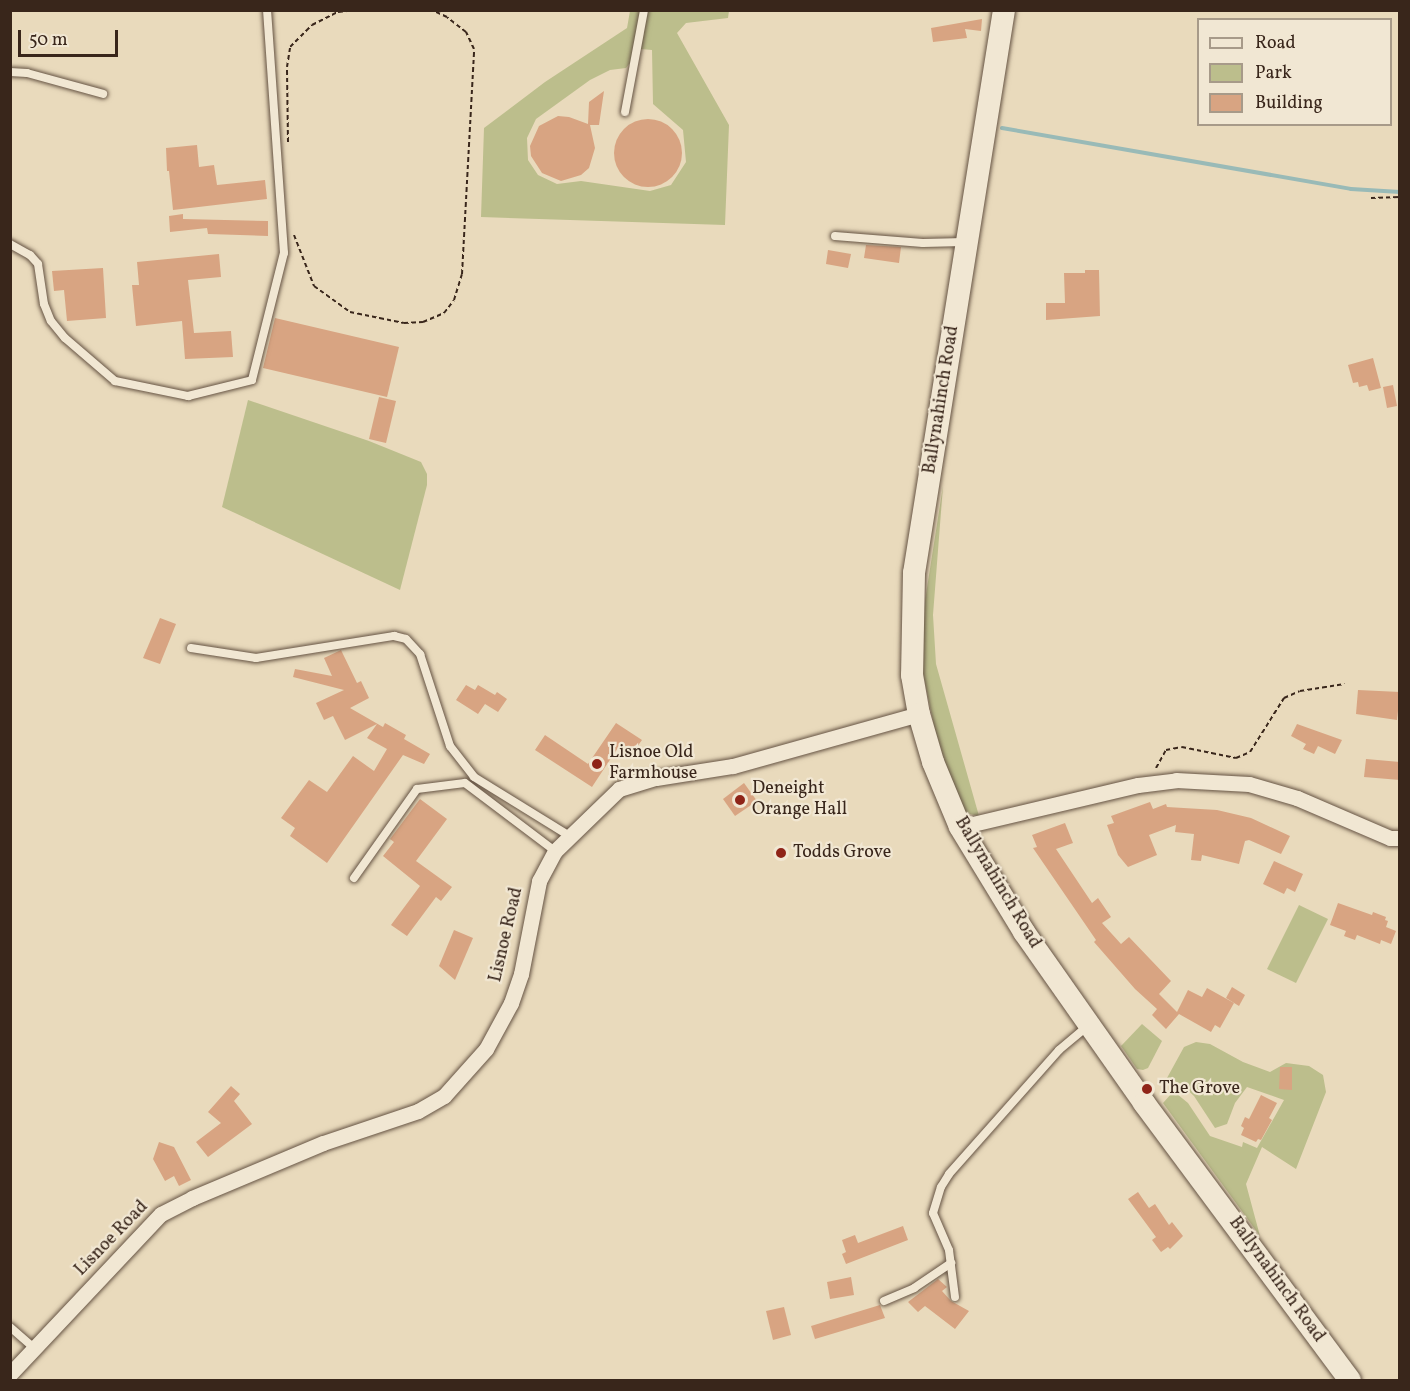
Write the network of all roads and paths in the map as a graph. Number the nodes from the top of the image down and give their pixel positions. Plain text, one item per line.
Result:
1 (267, 10) edge
2 (357, 10) edge
3 (432, 10) edge
4 (644, 10) edge
5 (1004, 10) edge
6 (10, 72) edge
7 (103, 94) dead end
8 (625, 112) dead end
9 (288, 147) dead end
10 (1400, 197) edge
11 (1371, 198) dead end
12 (293, 226) dead end
13 (835, 236) dead end
14 (968, 242) junction
15 (10, 244) edge
16 (191, 648) dead end
17 (1344, 684) dead end
18 (919, 714) junction
19 (1153, 783) junction
20 (960, 827) junction
21 (571, 837) junction
22 (1400, 838) edge
23 (555, 851) junction
24 (354, 878) dead end
25 (1089, 1025) junction
26 (951, 1263) junction
27 (955, 1297) dead end
28 (884, 1300) dead end
29 (10, 1327) edge
30 (35, 1349) junction
31 (10, 1374) edge
32 (1350, 1380) edge

1 - 15 lane
2 - 9 path
3 - 12 path
4 - 8 lane
5 - 14 street, Ballynahinch Road
6 - 7 lane
10 - 11 path
13 - 14 lane
14 - 18 street, Ballynahinch Road
16 - 21 lane
17 - 19 path
18 - 20 street, Ballynahinch Road
18 - 21 street, Lisnoe Road
19 - 20 street
19 - 22 street
20 - 25 street, Ballynahinch Road
21 - 23 street, Lisnoe Road
23 - 24 lane
23 - 30 street, Lisnoe Road
25 - 26 lane
25 - 32 street, Ballynahinch Road
26 - 27 lane
26 - 28 lane
29 - 30 lane
30 - 31 street, Lisnoe Road

